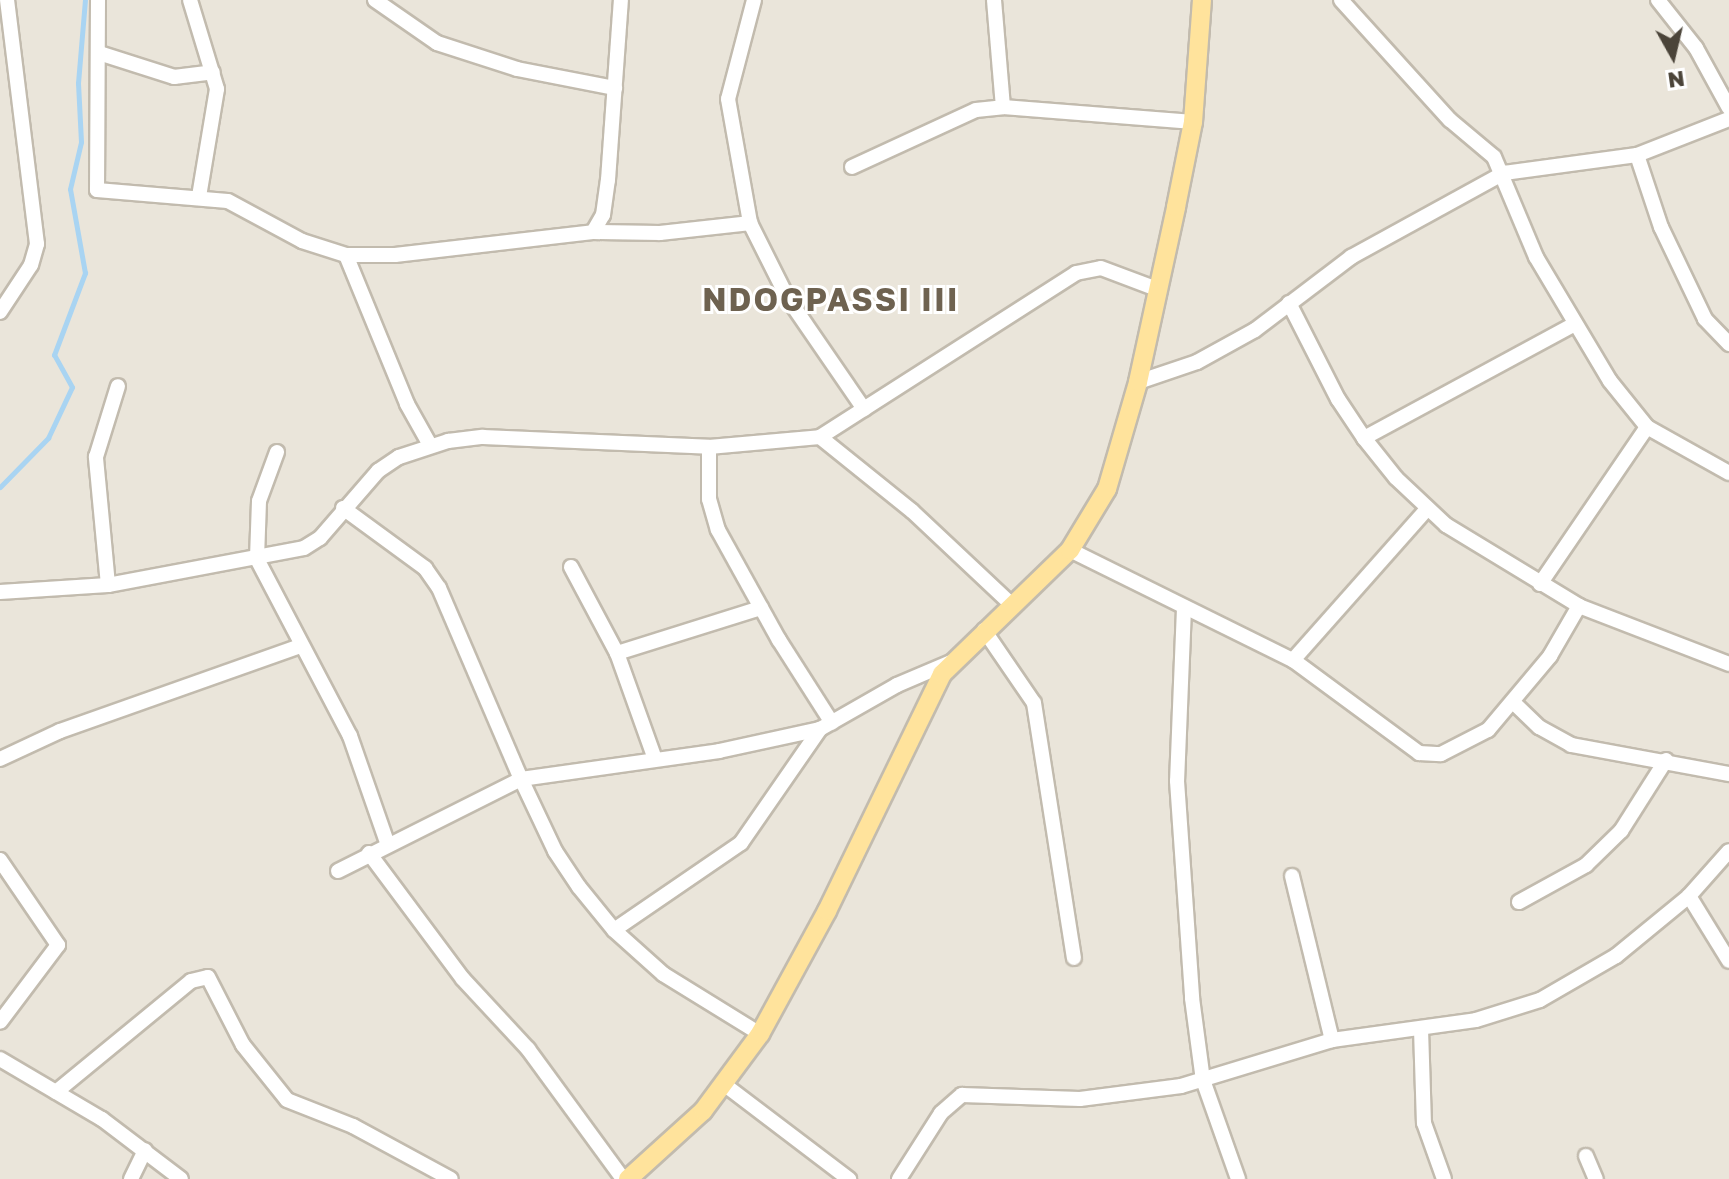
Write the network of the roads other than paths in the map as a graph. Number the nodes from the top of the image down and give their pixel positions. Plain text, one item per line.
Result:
1 (7, 0) edge
2 (98, 0) edge
3 (190, 0) edge
4 (375, 0) edge
5 (621, 0) edge
6 (754, 0) edge
7 (994, 0) edge
8 (1202, 0) edge
9 (1658, 0) edge
10 (1349, 3) edge
11 (99, 53) junction
12 (213, 72) junction
13 (615, 88) junction
14 (1003, 107) junction
15 (1729, 108) edge
16 (1729, 119) edge
17 (1193, 122) junction
18 (1637, 155) junction
19 (852, 167) dead end
20 (1504, 173) junction
21 (199, 197) junction
22 (750, 223) junction
23 (593, 232) junction
24 (346, 255) junction
25 (1157, 289) junction
26 (1289, 303) junction
27 (0, 312) edge
28 (1575, 324) junction
29 (1729, 344) edge
30 (1138, 382) junction
31 (118, 386) dead end
32 (864, 409) junction
33 (1647, 427) junction
34 (820, 437) junction
35 (1364, 438) junction
36 (430, 445) junction
37 (709, 447) junction
38 (277, 452) dead end
39 (1729, 473) edge
40 (343, 508) junction
41 (1427, 509) junction
42 (1070, 550) junction
43 (257, 559) junction
44 (571, 567) dead end
45 (1540, 584) junction
46 (108, 585) junction
47 (0, 592) edge
48 (1012, 605) junction
49 (1579, 606) junction
50 (761, 608) junction
51 (1184, 608) junction
52 (984, 630) junction
53 (300, 646) junction
54 (617, 653) junction
55 (1293, 660) junction
56 (951, 662) junction
57 (1729, 664) edge
58 (1514, 703) junction
59 (826, 726) junction
60 (0, 759) edge
61 (655, 759) junction
62 (1666, 760) junction
63 (1729, 774) edge
64 (521, 779) junction
65 (387, 842) junction
66 (1729, 851) edge
67 (369, 853) junction
68 (0, 860) edge
69 (338, 871) dead end
70 (1292, 876) dead end
71 (1689, 896) junction
72 (1519, 902) dead end
73 (614, 930) junction
74 (1074, 958) dead end
75 (1729, 961) edge
76 (0, 1022) edge
77 (1421, 1029) junction
78 (760, 1034) junction
79 (1332, 1040) junction
80 (0, 1059) edge
81 (1203, 1080) junction
82 (725, 1085) junction
83 (56, 1092) junction
84 (145, 1150) junction
85 (1586, 1156) dead end
86 (131, 1179) edge
87 (181, 1179) edge
88 (451, 1179) edge
89 (626, 1179) edge
90 (849, 1179) edge
91 (899, 1179) edge
92 (1238, 1179) edge
93 (1444, 1179) edge
94 (1596, 1179) edge

1 - 27 street
2 - 11 street
3 - 12 street
4 - 13 street
5 - 13 street
6 - 22 street
7 - 14 street
8 - 17 main road
9 - 15 street
10 - 20 street
11 - 12 street
11 - 21 street
12 - 21 street
13 - 23 street
14 - 17 street
14 - 19 street
16 - 18 street
17 - 25 main road
18 - 20 street
18 - 29 street
20 - 26 street
20 - 28 street
21 - 24 street
22 - 23 street
22 - 32 street
23 - 24 street
24 - 36 street
25 - 30 main road
25 - 32 street
26 - 30 street
26 - 35 street
28 - 33 street
28 - 35 street
30 - 42 main road
31 - 46 street
32 - 34 street
33 - 39 street
33 - 45 street
34 - 37 street
34 - 48 street
35 - 41 street
36 - 37 street
36 - 40 street
37 - 50 street
38 - 43 street
40 - 43 street
40 - 64 street
41 - 45 street
41 - 55 street
42 - 48 main road
42 - 51 street
43 - 46 street
43 - 53 street
44 - 54 street
45 - 49 street
46 - 47 street
48 - 52 main road
49 - 57 street
49 - 58 street
50 - 54 street
50 - 59 street
51 - 55 street
51 - 81 street
52 - 56 main road
52 - 74 street
53 - 60 street
53 - 65 street
54 - 61 street
55 - 58 street
56 - 59 street
56 - 78 main road
58 - 62 street
59 - 61 street
59 - 73 street
61 - 64 street
62 - 63 street
62 - 72 street
64 - 65 street
64 - 73 street
65 - 67 street
66 - 71 street
67 - 69 street
67 - 89 street
68 - 76 street
70 - 79 street
71 - 75 street
71 - 77 street
73 - 78 street
77 - 79 street
77 - 93 street
78 - 82 main road
79 - 81 street
80 - 83 street
81 - 91 street
81 - 92 street
82 - 89 main road
82 - 90 street
83 - 84 street
83 - 88 street
84 - 86 street
84 - 87 street
85 - 94 street

